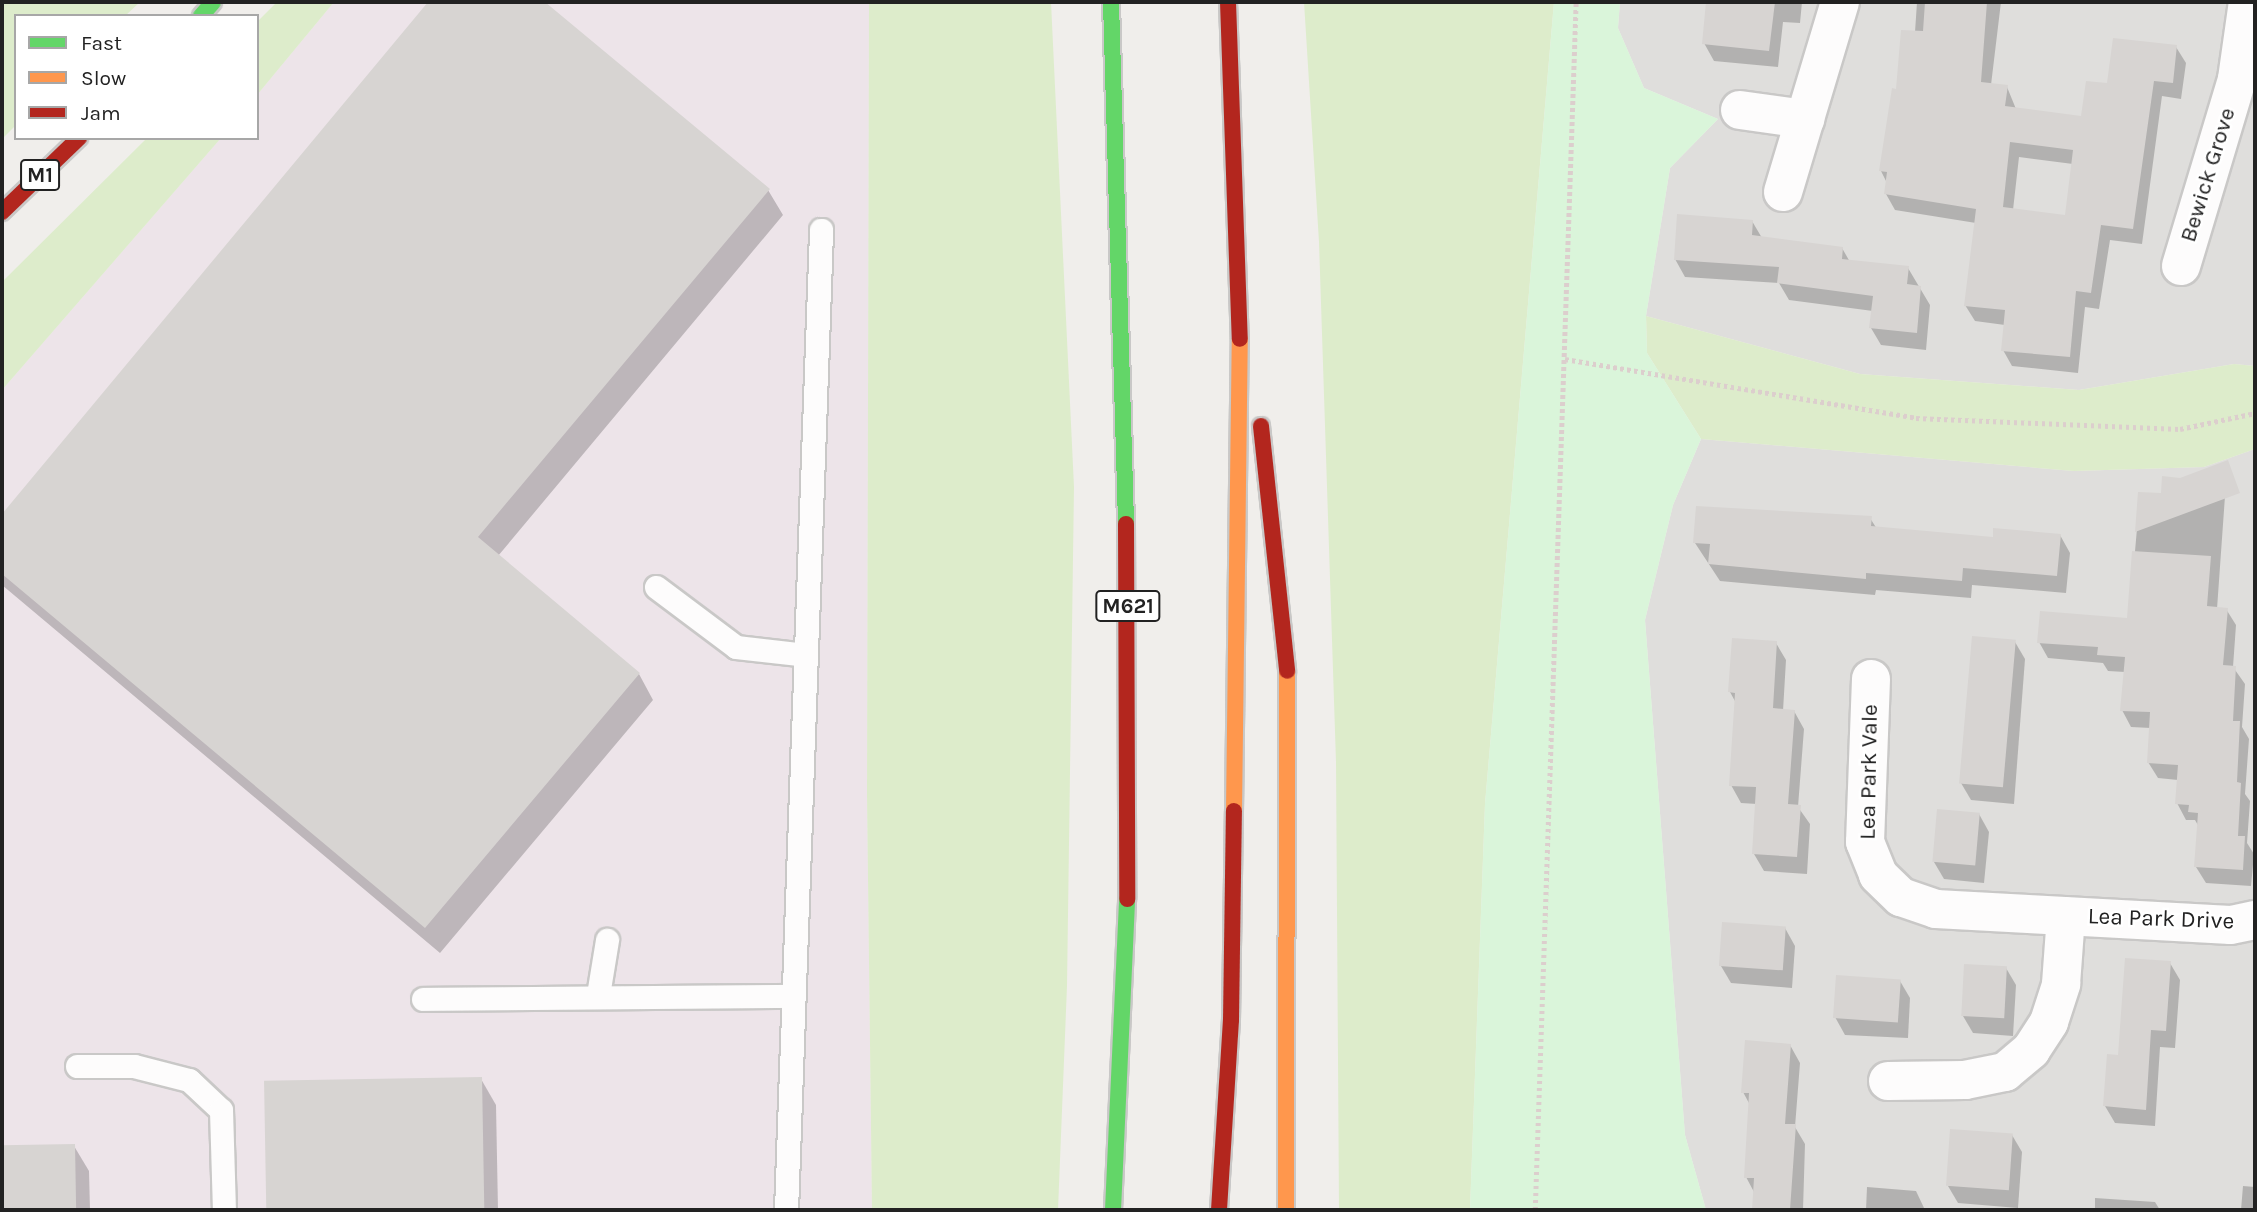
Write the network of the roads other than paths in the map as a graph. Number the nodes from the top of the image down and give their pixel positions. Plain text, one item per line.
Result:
1 (1111, 2) edge
2 (1228, 2) edge
3 (1840, 2) edge
4 (2248, 2) edge
5 (2246, 81) edge
6 (1740, 110) dead end
7 (1805, 119) junction
8 (77, 140) edge
9 (1783, 192) dead end
10 (1237, 204) junction
11 (2, 212) edge
12 (821, 230) dead end
13 (2181, 266) dead end
14 (656, 587) dead end
15 (806, 655) junction
16 (1871, 679) dead end
17 (2066, 916) junction
18 (2255, 920) edge
19 (607, 940) dead end
20 (598, 995) junction
21 (794, 996) junction
22 (423, 999) dead end
23 (76, 1066) dead end
24 (1888, 1081) dead end
25 (224, 1210) edge
26 (786, 1210) edge
27 (1113, 1210) edge
28 (1219, 1210) edge
29 (1286, 1210) edge

1 - 27 highway, M621
2 - 10 highway
3 - 7 street
4 - 5 street, Bewick Grove
5 - 13 street, Bewick Grove
6 - 7 street
7 - 9 street
8 - 11 highway, M1
10 - 28 highway
10 - 29 highway
12 - 15 lane
14 - 15 lane
15 - 21 lane
16 - 17 street, Lea Park Vale
17 - 18 street, Lea Park Drive
17 - 24 street
19 - 20 lane
20 - 21 lane
20 - 22 lane
21 - 26 lane
23 - 25 lane

